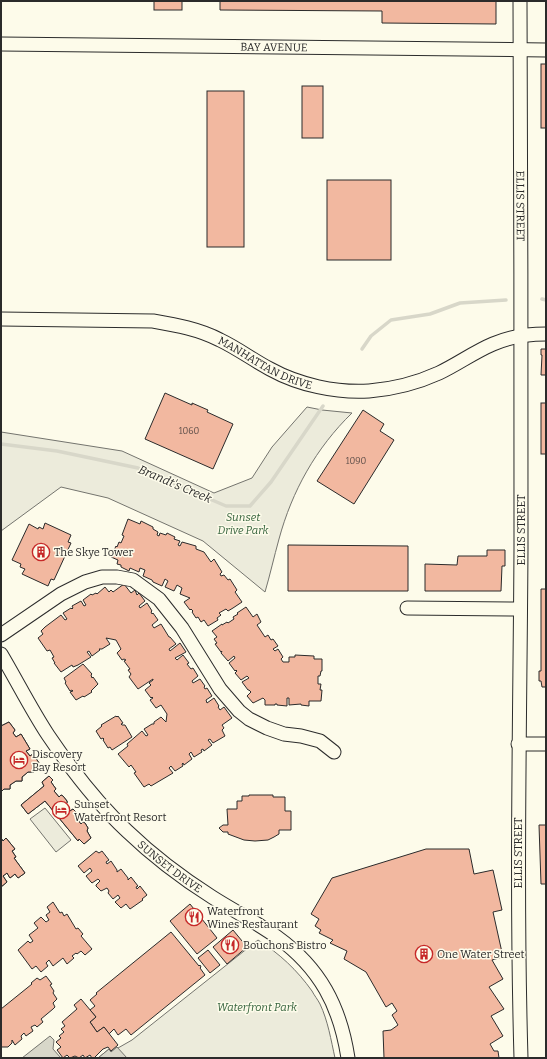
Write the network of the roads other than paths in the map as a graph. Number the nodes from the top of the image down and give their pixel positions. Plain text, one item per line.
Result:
1 (520, 1) edge
2 (1, 44) edge
3 (520, 50) junction
4 (546, 50) edge
5 (1, 319) edge
6 (546, 334) edge
7 (522, 336) junction
8 (407, 608) dead end
9 (520, 609) junction
10 (1, 635) edge
11 (1, 654) edge
12 (518, 744) junction
13 (546, 744) edge
14 (334, 752) dead end
15 (348, 1058) edge
16 (521, 1058) edge

1 - 3 street, ELLIS STREET
2 - 3 street, BAY AVENUE
3 - 4 street, BAY AVENUE
3 - 7 street, ELLIS STREET
5 - 7 street, MANHATTAN DRIVE
6 - 7 street, MANHATTAN DRIVE
7 - 9 street, ELLIS STREET
8 - 9 street
9 - 12 street, ELLIS STREET
10 - 14 street
11 - 15 street, SUNSET DRIVE
12 - 13 street
12 - 16 street, ELLIS STREET

